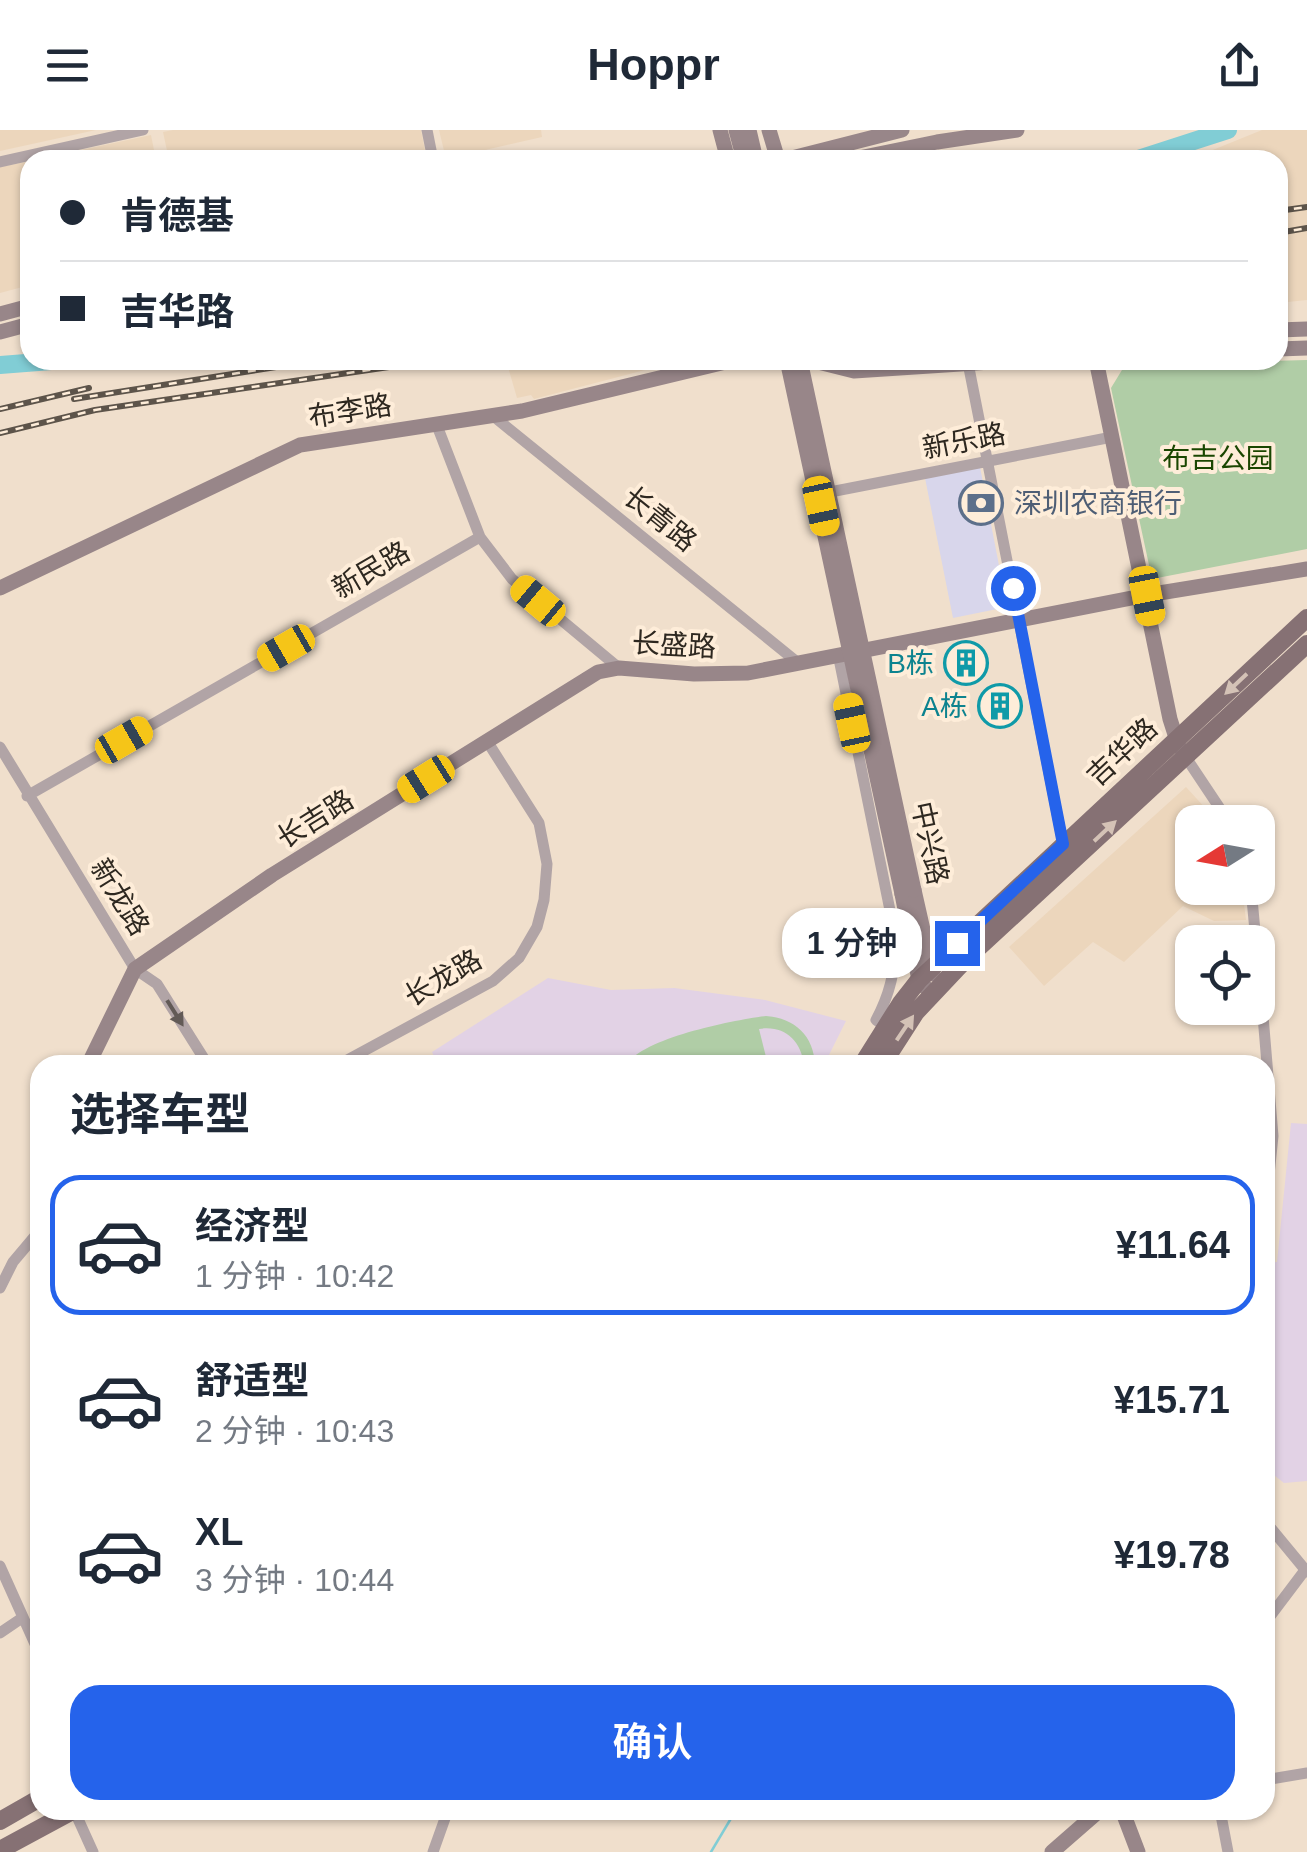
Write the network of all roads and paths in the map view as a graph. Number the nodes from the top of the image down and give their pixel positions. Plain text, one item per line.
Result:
1 (144, 130) edge
2 (902, 130) edge
3 (1018, 130) edge
4 (54, 150) edge
5 (821, 150) edge
6 (894, 150) edge
7 (690, 370) edge
8 (796, 370) edge
9 (796, 370) edge
10 (796, 370) edge
11 (969, 370) edge
12 (1098, 370) edge
13 (492, 415) junction
14 (436, 423) junction
15 (1112, 437) junction
16 (988, 462) junction
17 (825, 493) junction
18 (480, 536) junction
19 (1307, 569) edge
20 (0, 588) edge
21 (1147, 596) junction
22 (1307, 618) edge
23 (1019, 620) junction
24 (1307, 644) edge
25 (849, 652) junction
26 (797, 662) junction
27 (618, 668) junction
28 (487, 741) junction
29 (0, 746) edge
30 (1180, 748) junction
31 (28, 796) junction
32 (1218, 805) edge
33 (1063, 844) junction
34 (908, 892) junction
35 (933, 966) junction
36 (135, 969) junction
37 (925, 987) junction
38 (1263, 1025) edge
39 (886, 1027) junction
40 (93, 1055) edge
41 (202, 1055) edge
42 (357, 1055) edge
43 (868, 1055) edge
44 (888, 1055) edge
45 (1265, 1055) edge
46 (30, 1242) edge
47 (0, 1288) edge
48 (1275, 1533) edge
49 (0, 1566) edge
50 (1306, 1571) edge
51 (1275, 1610) edge
52 (22, 1618) junction
53 (0, 1633) edge
54 (30, 1634) edge
55 (1307, 1773) edge
56 (1275, 1778) edge
57 (30, 1804) edge
58 (56, 1820) edge
59 (78, 1820) edge
60 (445, 1820) edge
61 (1075, 1820) edge
62 (1089, 1820) edge
63 (1122, 1820) edge
64 (1124, 1820) edge
65 (1222, 1820) edge
66 (0, 1821) edge
67 (0, 1850) edge
68 (92, 1852) edge
69 (434, 1852) edge
70 (1038, 1852) edge
71 (1052, 1852) edge
72 (1130, 1852) edge
73 (1138, 1852) edge
74 (1228, 1852) edge

1 - 4 street
2 - 5 main road
3 - 6 main road
7 - 13 main road, 布李路
8 - 17 street
9 - 25 street
10 - 34 main road, 中兴路, bridge
11 - 16 street
12 - 15 main road
13 - 14 main road, 布李路
13 - 26 street, 长青路
14 - 18 street, 长盛路
14 - 20 main road, 布李路
15 - 16 street, 新乐路
15 - 21 main road
16 - 17 street, 新乐路
16 - 23 street
17 - 25 street
18 - 27 street, 长盛路
18 - 31 street, 新民路
19 - 21 main road, 长盛路
21 - 23 main road, 长盛路
21 - 30 main road
22 -> 30 main road, 吉华路
23 - 25 main road, 长盛路
23 - 33 street
24 - 30 main road, 吉华路
25 - 26 main road, 长盛路
25 - 39 street
26 - 27 main road, 长盛路
27 - 28 main road, 长吉路
28 - 36 main road, 长吉路
28 - 42 street, 长龙路
29 - 31 street, 新龙路
30 - 32 street
30 - 33 main road, 吉华路
37 -> 30 main road, 吉华路
31 - 36 street, 新龙路
33 - 35 main road, 吉华路
34 - 35 main road, 中兴路
34 - 37 main road, 中兴路
35 - 37 main road, 吉华路
36 - 40 main road, 长吉路
36 -> 41 street, 新龙路
37 - 39 main road, 吉华路
44 -> 37 main road, 吉华路
38 - 45 street
39 - 43 main road, 吉华路
46 - 47 street
48 - 50 street
49 - 52 street
50 - 51 street
52 - 53 street
52 - 54 street
55 - 56 street
57 - 66 main road
58 - 67 main road
59 - 68 street
60 - 69 street
61 - 70 main road
62 - 71 main road
63 - 72 main road
64 - 73 main road
65 - 74 street

